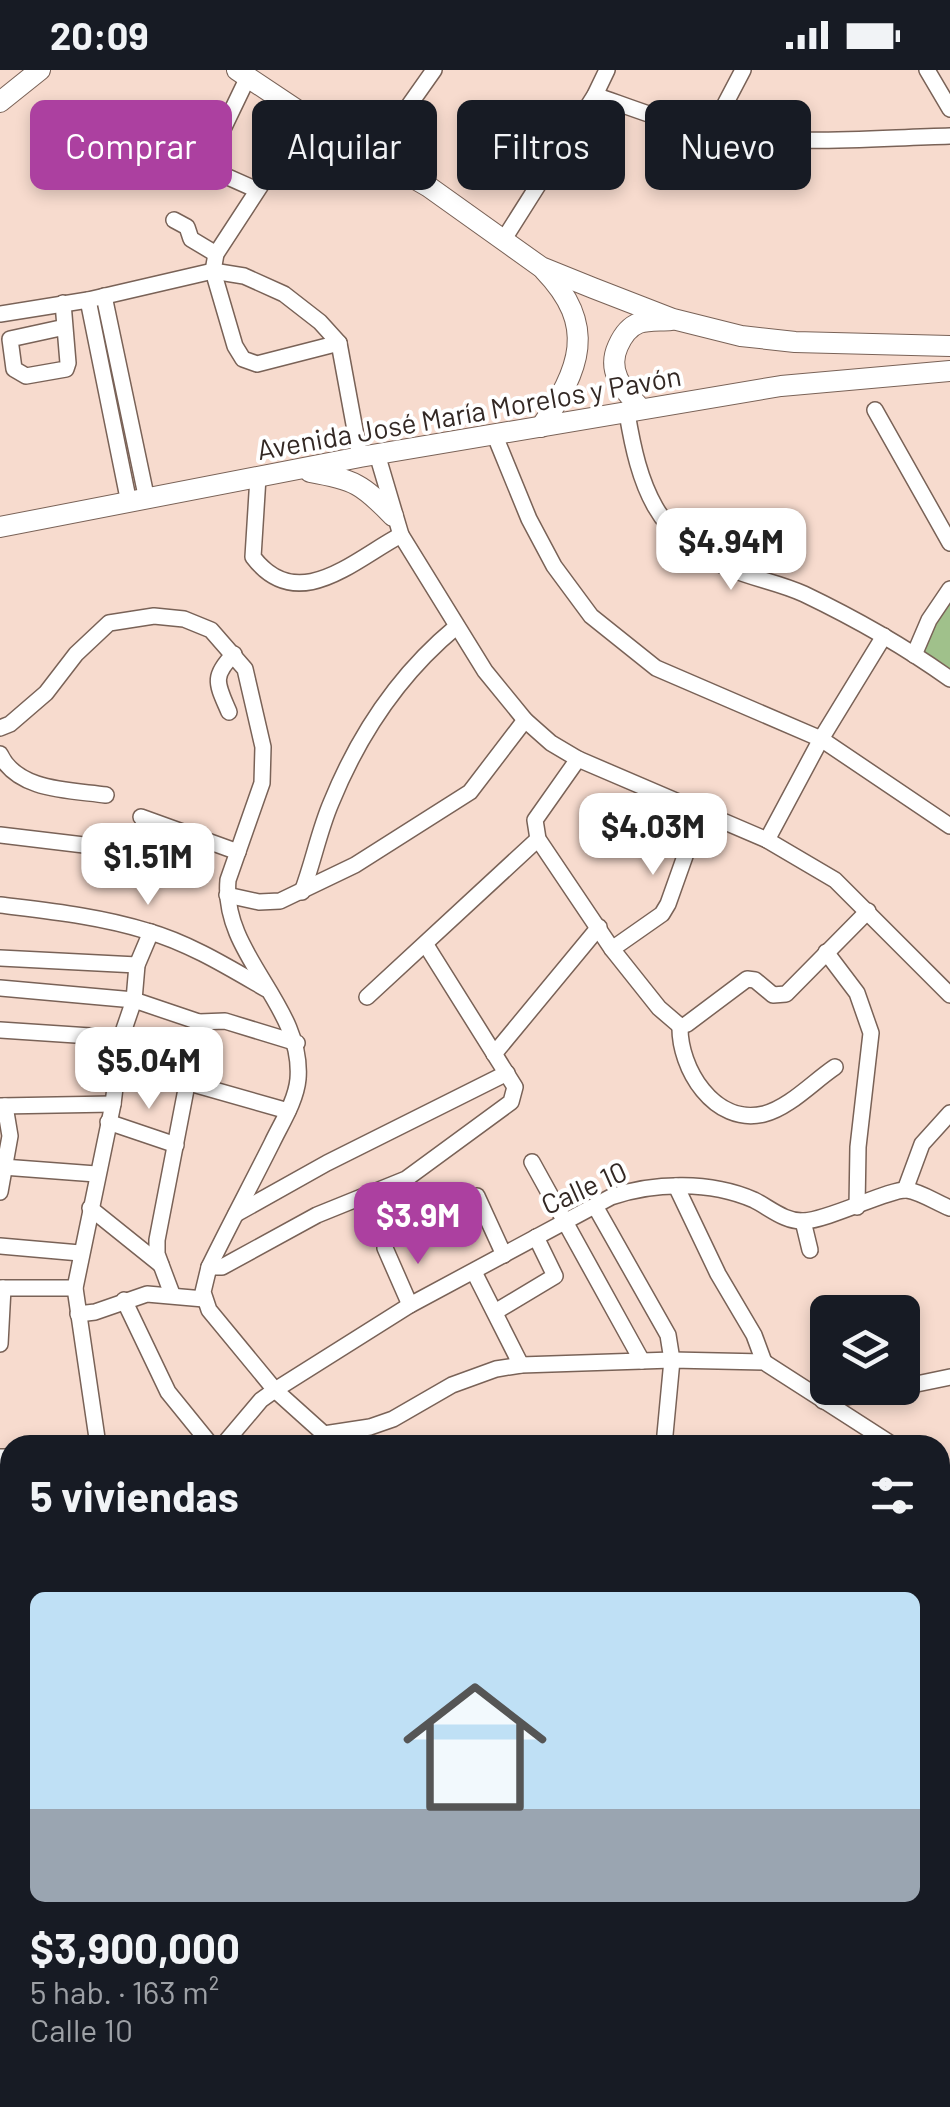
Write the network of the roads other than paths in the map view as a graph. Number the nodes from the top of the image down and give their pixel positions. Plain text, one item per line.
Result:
1 (434, 70) edge
2 (607, 70) edge
3 (743, 70) edge
4 (928, 70) edge
5 (37, 71) edge
6 (242, 74) edge
7 (595, 95) junction
8 (2, 97) edge
9 (282, 100) edge
10 (413, 100) edge
11 (728, 100) edge
12 (950, 108) edge
13 (645, 113) edge
14 (950, 136) edge
15 (811, 139) edge
16 (252, 188) edge
17 (257, 190) edge
18 (436, 190) edge
19 (174, 220) dead end
20 (504, 239) junction
21 (215, 262) junction
22 (541, 267) junction
23 (96, 298) junction
24 (63, 303) junction
25 (3, 313) edge
26 (673, 320) junction
27 (65, 327) junction
28 (10, 339) junction
29 (339, 343) junction
30 (950, 346) edge
31 (950, 371) edge
32 (875, 410) dead end
33 (634, 411) junction
34 (541, 428) junction
35 (495, 436) junction
36 (369, 455) junction
37 (294, 469) junction
38 (258, 478) junction
39 (138, 501) junction
40 (397, 526) junction
41 (0, 527) edge
42 (950, 544) edge
43 (950, 589) edge
44 (456, 627) junction
45 (884, 636) junction
46 (234, 654) junction
47 (914, 655) junction
48 (950, 678) edge
49 (229, 712) dead end
50 (526, 720) junction
51 (0, 728) edge
52 (821, 740) junction
53 (0, 754) edge
54 (578, 760) junction
55 (106, 795) dead end
56 (701, 812) junction
57 (141, 817) dead end
58 (950, 826) edge
59 (0, 835) edge
60 (538, 839) junction
61 (767, 840) junction
62 (109, 848) dead end
63 (238, 852) junction
64 (302, 892) junction
65 (227, 895) junction
66 (0, 906) edge
67 (868, 911) junction
68 (599, 927) junction
69 (151, 932) junction
70 (426, 944) junction
71 (612, 949) junction
72 (826, 952) junction
73 (0, 958) edge
74 (137, 965) junction
75 (0, 988) edge
76 (270, 991) junction
77 (950, 996) edge
78 (367, 997) dead end
79 (134, 1000) junction
80 (199, 1022) junction
81 (680, 1026) junction
82 (6, 1030) edge
83 (121, 1038) junction
84 (297, 1043) junction
85 (494, 1054) junction
86 (835, 1067) dead end
87 (508, 1073) junction
88 (186, 1082) junction
89 (112, 1104) junction
90 (3, 1106) edge
91 (288, 1111) junction
92 (950, 1113) edge
93 (108, 1122) junction
94 (176, 1145) junction
95 (532, 1162) dead end
96 (3, 1167) junction
97 (96, 1174) junction
98 (676, 1186) junction
99 (905, 1190) junction
100 (0, 1192) edge
101 (477, 1196) dead end
102 (595, 1206) junction
103 (857, 1207) junction
104 (90, 1208) junction
105 (950, 1208) edge
106 (234, 1215) junction
107 (804, 1221) junction
108 (564, 1224) junction
109 (536, 1237) junction
110 (0, 1246) edge
111 (385, 1248) dead end
112 (810, 1250) dead end
113 (80, 1253) junction
114 (504, 1254) junction
115 (163, 1267) junction
116 (209, 1267) junction
117 (474, 1272) junction
118 (2, 1288) edge
119 (74, 1288) junction
120 (172, 1294) junction
121 (204, 1299) junction
122 (124, 1300) junction
123 (410, 1305) junction
124 (494, 1312) junction
125 (78, 1314) junction
126 (0, 1344) edge
127 (672, 1360) junction
128 (642, 1362) junction
129 (764, 1362) junction
130 (521, 1365) junction
131 (950, 1377) edge
132 (920, 1383) edge
133 (274, 1390) junction
134 (810, 1392) edge
135 (829, 1405) edge
136 (370, 1427) junction
137 (96, 1435) edge
138 (196, 1435) edge
139 (232, 1435) edge
140 (316, 1435) edge
141 (337, 1435) edge
142 (373, 1435) edge
143 (665, 1435) edge
144 (877, 1435) edge

1 - 10 street
2 - 7 street
3 - 11 street
4 - 12 street
5 - 8 main road
6 - 9 main road
6 - 16 street
7 - 13 street
7 - 20 street
14 - 15 street
17 - 21 street
18 - 20 main road
19 - 21 street
20 - 22 main road
21 - 23 street
21 - 29 street
21 - 29 street
22 - 26 main road
22 - 34 main road
23 - 24 street
23 - 39 street
24 - 25 street
24 - 27 street
25 - 28 street
26 - 30 main road
26 - 33 main road
27 - 28 street
27 - 28 street
29 - 36 street
31 - 33 main road, Avenida José María Morelos y Pavón
32 - 42 street
33 - 34 main road, Avenida José María Morelos y Pavón
33 - 45 street
34 - 35 main road, Avenida José María Morelos y Pavón
35 - 36 main road, Avenida José María Morelos y Pavón
35 - 52 street
36 - 37 main road, Avenida José María Morelos y Pavón
36 - 40 street
37 - 38 main road, Avenida José María Morelos y Pavón
37 - 40 main road
38 - 39 main road, Avenida José María Morelos y Pavón
38 - 40 street
39 - 41 main road, Avenida José María Morelos y Pavón
40 - 44 street
43 - 47 street
44 - 50 street
44 - 64 street
45 - 47 street
45 - 52 street
46 - 49 street
46 - 51 street
46 - 63 street
47 - 48 street
50 - 54 street
50 - 64 street
52 - 58 street
52 - 61 street
53 - 55 street
54 - 56 street
54 - 60 street
56 - 61 street
56 - 71 street
57 - 63 street
59 - 62 street
60 - 68 street
60 - 70 street
61 - 67 street
63 - 65 street
64 - 65 street
65 - 76 street
66 - 69 street
67 - 72 street
67 - 77 street
68 - 71 street
68 - 85 street
69 - 74 street
69 - 76 street
70 - 78 street
70 - 85 street
71 - 81 street
72 - 81 street
72 - 103 street
73 - 74 street
74 - 79 street
75 - 79 street
76 - 84 street
79 - 80 street
79 - 83 street
80 - 84 street
80 - 88 street
81 - 86 street
82 - 83 street
83 - 89 street
84 - 91 street
85 - 87 street
87 - 106 street
87 - 116 street
88 - 91 street
88 - 94 street
89 - 90 street
89 - 93 street
90 - 96 street
91 - 106 street
92 - 99 street
93 - 94 street
93 - 97 street
94 - 115 street
95 - 108 street
96 - 97 street
96 - 100 street
97 - 104 street
98 - 102 street, Calle 10
98 - 107 street, Calle 10
98 - 129 street
99 - 103 street
99 - 105 street
101 - 114 street
102 - 108 street, Calle 10
102 - 127 street
103 - 107 street
104 - 113 street
104 - 115 street
106 - 116 street
107 - 112 street
108 - 109 street, Calle 10
108 - 128 street
109 - 114 street, Calle 10
109 - 124 street
110 - 113 street
111 - 123 street
113 - 119 street
114 - 117 street, Calle 10
115 - 120 street
116 - 121 street
117 - 123 street, Calle 10
117 - 124 street
118 - 119 street
118 - 126 street
119 - 125 street
120 - 121 street
120 - 122 street
121 - 133 street
122 - 125 street
122 - 138 street
123 - 133 street, Calle 10
124 - 130 street
125 - 137 street
127 - 128 street
127 - 129 street
127 - 143 street
128 - 130 street
129 - 134 street
130 - 136 street
131 - 132 street
133 - 139 street, Calle 10
133 - 140 street
135 - 144 street
136 - 141 street
136 - 142 street

